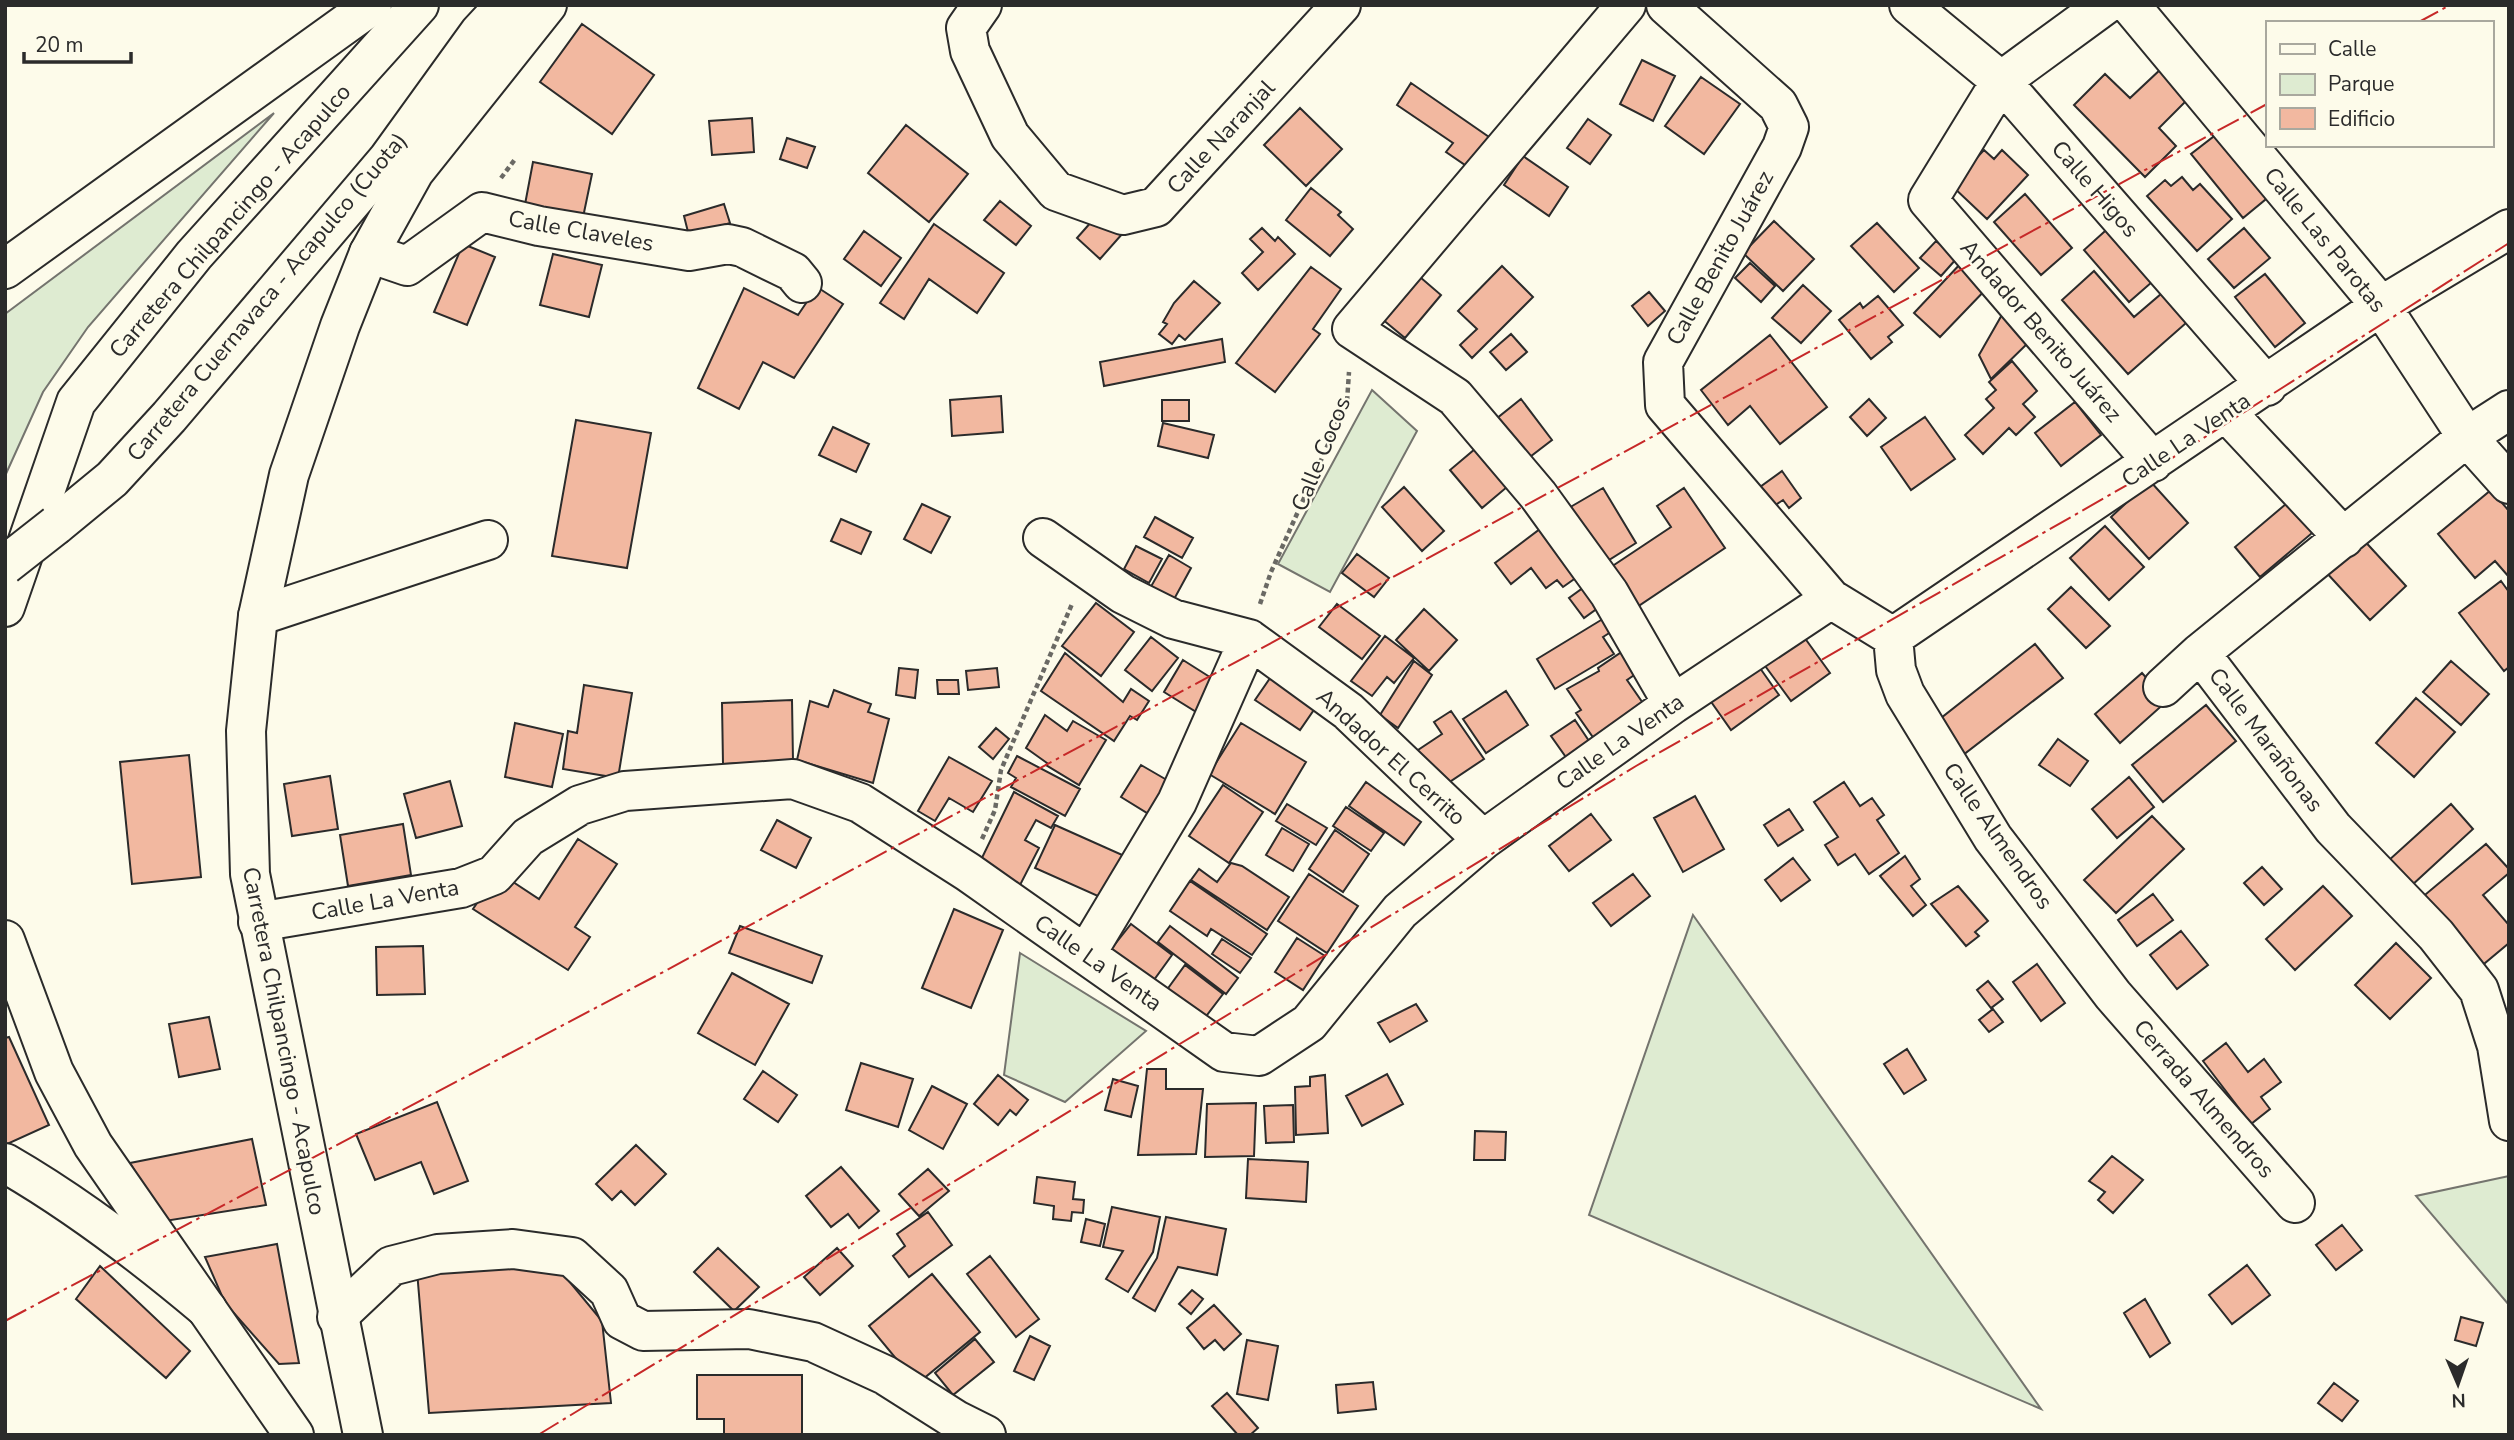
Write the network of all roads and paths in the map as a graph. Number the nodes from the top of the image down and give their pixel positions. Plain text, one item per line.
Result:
1 (372, 5) edge
2 (419, 5) edge
3 (505, 5) edge
4 (547, 5) edge
5 (1341, 5) edge
6 (1626, 5) edge
7 (1666, 5) edge
8 (1909, 5) edge
9 (2105, 5) edge
10 (2130, 5) edge
11 (974, 17) edge
12 (2001, 81) junction
13 (2509, 229) edge
14 (369, 253) junction
15 (5, 269) edge
16 (802, 283) dead end
17 (2382, 306) junction
18 (1352, 329) junction
19 (2267, 386) junction
20 (2509, 410) edge
21 (2225, 412) junction
22 (2467, 437) junction
23 (2153, 462) junction
24 (2509, 484) edge
25 (1043, 538) dead end
26 (2344, 538) junction
27 (488, 540) dead end
28 (5, 565) edge
29 (1092, 572) junction
30 (1831, 599) junction
31 (5, 607) edge
32 (258, 616) junction
33 (1249, 639) junction
34 (2200, 653) junction
35 (1895, 654) junction
36 (2163, 687) dead end
37 (1673, 704) junction
38 (1483, 840) junction
39 (968, 872) junction
40 (258, 922) junction
41 (5, 940) edge
42 (1086, 954) junction
43 (2113, 995) joint
44 (2509, 1121) edge
45 (5, 1163) edge
46 (2295, 1203) dead end
47 (207, 1309) junction
48 (337, 1317) junction
49 (294, 1435) edge
50 (363, 1435) edge
51 (986, 1435) edge

1 - 15 main road
2 - 31 main road, Carretera Chilpancingo - Acapulco
3 - 28 main road, Carretera Cuernavaca - Acapulco (Cuota), bridge
4 - 14 main road, Carretera Chilpancingo - Acapulco
5 - 11 main road, Calle Naranjal
6 - 18 main road
7 - 30 main road, Calle Benito Juárez
8 - 12 main road, Calle Higos
9 - 12 main road
10 - 17 main road, Calle Las Parotas
12 - 19 main road, Calle Higos
12 - 23 main road, Andador Benito Juárez
13 - 17 main road, Calle La Venta
14 - 16 main road, Calle Claveles
14 - 32 main road, Carretera Chilpancingo - Acapulco
17 - 19 main road, Calle La Venta
17 - 22 main road, Calle Las Parotas
18 - 33 path, Calle Cocos
18 - 37 main road
19 - 21 main road, Calle La Venta
20 - 22 main road
21 - 23 main road, Calle La Venta
21 - 26 main road
22 - 24 main road, Calle Las Parotas
22 - 26 main road
23 - 35 main road, Calle La Venta
25 - 29 main road, Andador El Cerrito
26 - 34 main road
27 - 32 main road
29 - 33 main road, Andador El Cerrito
29 - 39 path
30 - 35 main road, Calle Benito Juárez
30 - 37 main road, Calle La Venta
32 - 40 main road, Carretera Chilpancingo - Acapulco
33 - 38 main road, Andador El Cerrito
33 - 42 main road
34 - 36 main road
34 - 44 main road, Calle Marañonas
35 - 43 main road, Calle Almendros
37 - 38 main road, Calle La Venta
38 - 42 main road, Calle La Venta
39 - 40 main road, Calle La Venta
39 - 42 main road, Calle La Venta
40 - 48 main road, Carretera Chilpancingo - Acapulco
41 - 47 main road
43 - 46 main road, Cerrada Almendros
45 - 47 main road
47 - 49 main road
48 - 50 main road, Carretera Chilpancingo - Acapulco
48 - 51 main road

